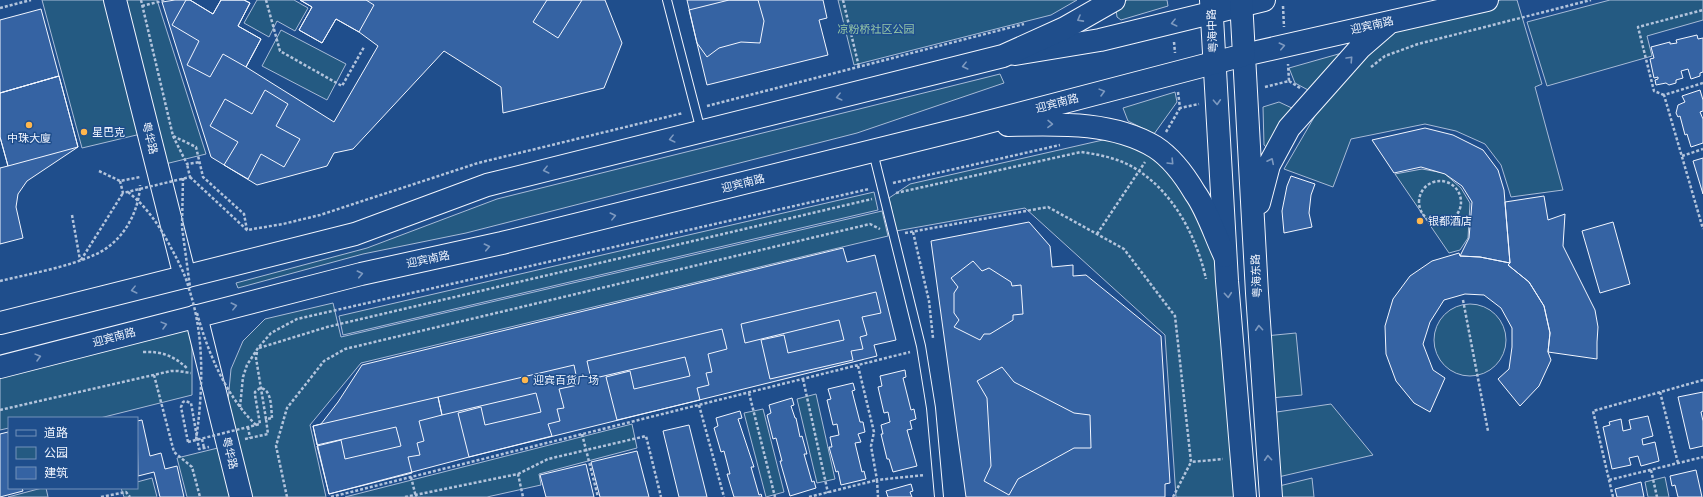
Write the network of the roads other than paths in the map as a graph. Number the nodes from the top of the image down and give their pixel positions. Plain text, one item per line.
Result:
1 (115, 0) edge
2 (667, 0) edge
3 (1114, 0) edge
4 (1264, 0) edge
5 (1423, 0) edge
6 (1487, 0) edge
7 (1241, 3) edge
8 (1211, 7) edge
9 (1453, 8) junction
10 (1391, 21) junction
11 (1244, 55) junction
12 (1003, 56) junction
13 (1214, 63) junction
14 (969, 127) junction
15 (701, 131) junction
16 (873, 151) junction
17 (1254, 226) junction
18 (1216, 259) junction
19 (185, 277) junction
20 (194, 307) junction
21 (0, 323) edge
22 (0, 367) edge
23 (241, 497) edge
24 (939, 497) edge
25 (1245, 497) edge
26 (1271, 497) edge

1 - 19 main road, 粤华路
2 - 15 lane
3 -> 12 main road
4 - 7 main road
5 - 9 main road
6 - 9 main road, 迎宾南路
7 - 8 main road
7 - 11 main road
8 -> 12 main road
8 - 13 main road, 粤海中路
9 - 10 main road, 迎宾南路
11 -> 10 main road, 迎宾南路
17 -> 10 main road
11 - 13 main road, 迎宾南路
11 - 17 main road, 粤海东路
12 -> 15 main road
14 -> 13 main road, 迎宾南路
13 -> 18 main road
14 - 16 main road, 迎宾南路
14 -> 18 main road
15 -> 19 main road
20 -> 16 main road, 迎宾南路
16 - 24 lane
26 -> 17 main road, 粤海东路
18 -> 25 main road
19 -> 21 main road
22 -> 20 main road, 迎宾南路
20 - 23 main road, 粤华路

